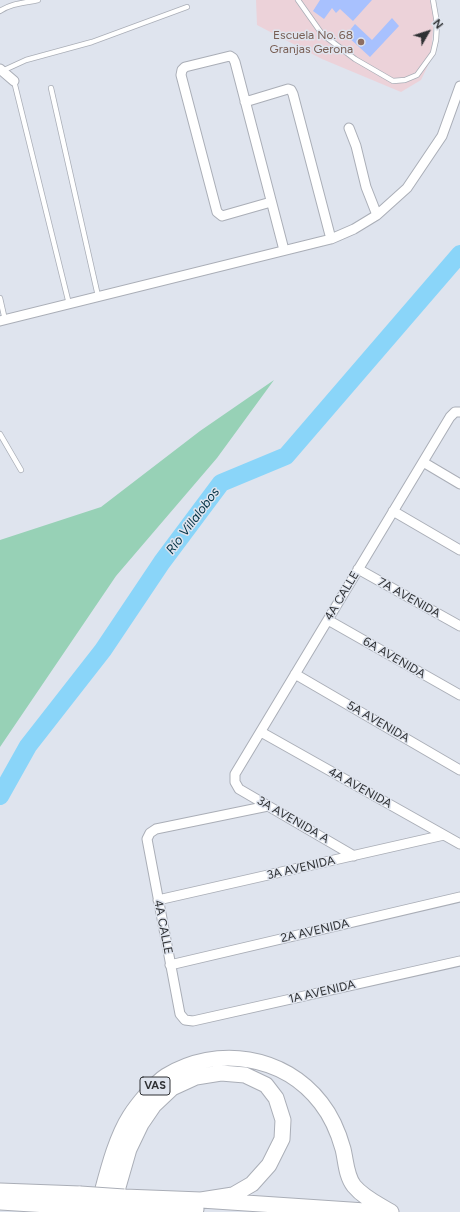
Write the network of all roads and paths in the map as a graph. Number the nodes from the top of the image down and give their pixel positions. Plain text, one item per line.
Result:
1 (38, 0) edge
2 (298, 0) edge
3 (433, 0) edge
4 (187, 7) dead end
5 (0, 11) edge
6 (1, 70) edge
7 (14, 81) joint
8 (460, 86) edge
9 (52, 88) dead end
10 (245, 102) junction
11 (349, 128) dead end
12 (271, 202) junction
13 (377, 215) junction
14 (331, 239) junction
15 (284, 250) junction
16 (98, 296) junction
17 (0, 298) edge
18 (69, 304) junction
19 (3, 320) edge
20 (457, 412) edge
21 (0, 434) edge
22 (423, 462) junction
23 (21, 470) dead end
24 (460, 484) edge
25 (393, 511) junction
26 (460, 550) edge
27 (358, 569) junction
28 (328, 620) junction
29 (460, 626) edge
30 (295, 674) junction
31 (460, 695) edge
32 (260, 732) junction
33 (460, 770) edge
34 (235, 782) joint
35 (268, 806) junction
36 (444, 835) junction
37 (460, 844) edge
38 (354, 856) junction
39 (460, 897) edge
40 (158, 900) junction
41 (460, 961) edge
42 (170, 965) junction
43 (185, 1020) joint
44 (6, 1200) edge
45 (119, 1206) edge
46 (200, 1207) edge
47 (96, 1212) edge
48 (231, 1212) edge
49 (380, 1212) edge
50 (391, 1212) edge

1 - 5 lane
2 - 3 lane
4 - 6 lane
6 - 7 street
7 - 18 lane
8 - 13 street
9 - 16 lane
10 - 12 street
10 - 12 street
10 - 14 street
11 - 13 street
12 - 15 street
13 - 14 street
14 - 15 street
15 - 16 street
16 - 18 street
17 - 19 lane
18 - 19 street
20 - 22 street, 4A CALLE
21 - 23 lane
22 - 24 street
22 - 25 street, 4A CALLE
25 - 26 street
25 - 27 street, 4A CALLE
27 - 28 street, 4A CALLE
27 - 29 street, 7A AVENIDA
28 - 30 street, 4A CALLE
28 - 31 street, 6A AVENIDA
30 - 32 street, 4A CALLE
30 - 33 street, 5A AVENIDA
32 - 34 street, 4A CALLE
32 - 36 street, 4A AVENIDA
34 - 35 street, 3A AVENIDA A
35 - 38 street, 3A AVENIDA A
35 - 40 street, 4A CALLE
36 - 37 street, 4A AVENIDA
36 - 38 street, 3A AVENIDA
38 - 40 street, 3A AVENIDA
39 - 42 street, 2A AVENIDA
40 - 42 street, 4A CALLE
41 - 43 street, 1A AVENIDA
42 - 43 street, 4A CALLE
44 - 45 highway, VAS, bridge
45 - 46 highway, VAS
45 - 46 highway, VAS
46 - 48 highway, VAS
46 - 49 highway, VAS
47 - 50 highway, VAS

